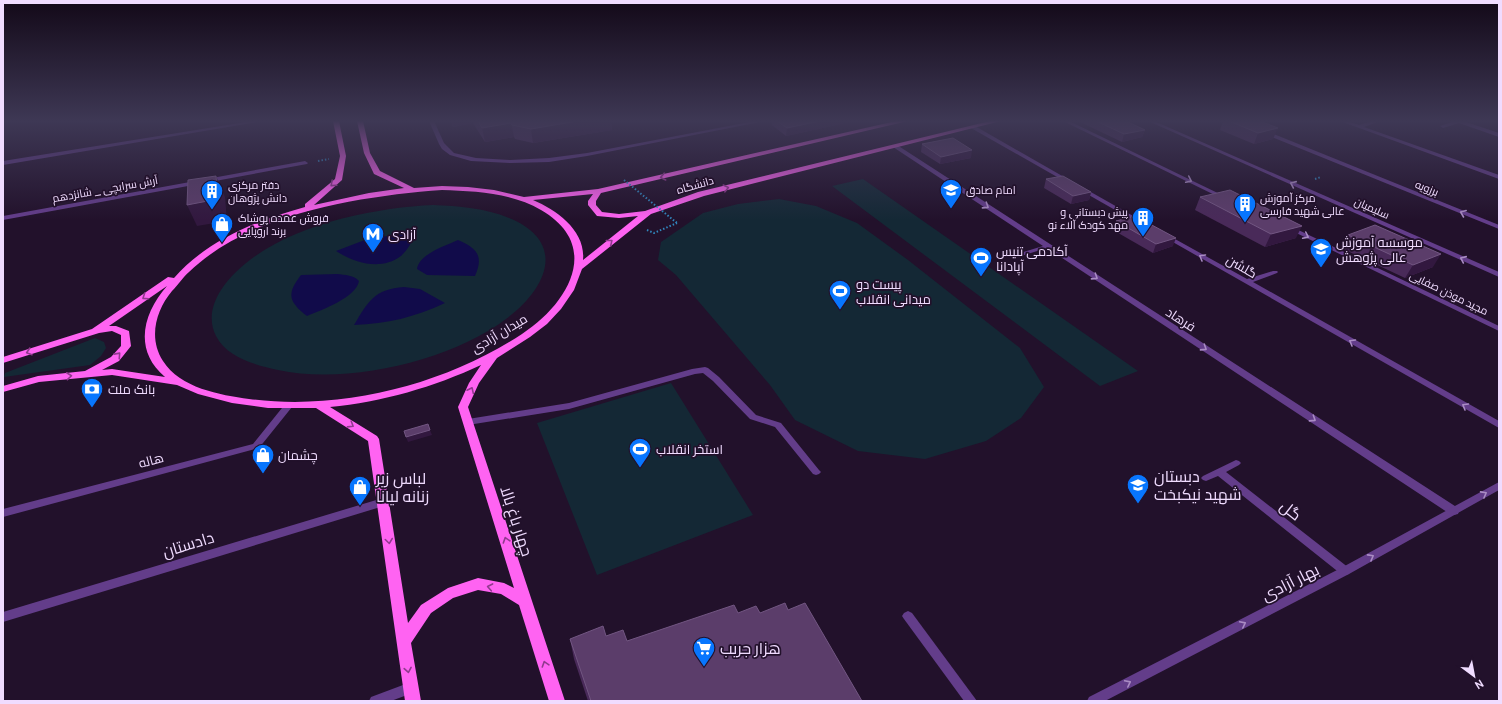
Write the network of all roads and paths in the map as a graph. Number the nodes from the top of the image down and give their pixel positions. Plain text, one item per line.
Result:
1 (59, 154) edge
2 (367, 154) edge
3 (451, 154) edge
4 (588, 154) edge
5 (763, 154) edge
6 (863, 154) edge
7 (907, 154) edge
8 (1020, 154) edge
9 (1134, 154) edge
10 (1224, 154) edge
11 (1317, 154) edge
12 (1434, 154) edge
13 (343, 156) joint
14 (3, 163) edge
15 (305, 163) joint
16 (1499, 177) edge
17 (624, 180) dead end
18 (411, 189) junction
19 (598, 192) junction
20 (523, 199) junction
21 (1229, 199) edge
22 (306, 208) junction
23 (648, 212) junction
24 (3, 218) edge
25 (1286, 226) edge
26 (1150, 228) edge
27 (1499, 228) edge
28 (1157, 232) edge
29 (654, 233) dead end
30 (1048, 246) junction
31 (1019, 255) dead end
32 (189, 267) junction
33 (580, 267) junction
34 (1275, 272) dead end
35 (1499, 275) edge
36 (1246, 282) junction
37 (1499, 329) edge
38 (95, 331) junction
39 (492, 357) junction
40 (3, 360) edge
41 (85, 375) junction
42 (180, 382) junction
43 (3, 389) edge
44 (318, 404) junction
45 (289, 405) junction
46 (468, 422) junction
47 (1499, 425) edge
48 (1236, 463) dead end
49 (816, 472) dead end
50 (1219, 472) junction
51 (1206, 478) dead end
52 (1499, 486) edge
53 (383, 502) junction
54 (1454, 511) junction
55 (3, 513) edge
56 (1345, 571) junction
57 (525, 601) junction
58 (908, 616) dead end
59 (3, 617) edge
60 (403, 643) junction
61 (411, 688) junction
62 (376, 701) edge
63 (413, 701) edge
64 (557, 701) edge
65 (971, 701) edge
66 (1093, 701) edge

1 - 14 street
2 - 18 main road
3 - 4 street
5 -> 19 main road, دانشگاه
23 -> 6 main road, دانشگاه
7 -> 30 street, فرهاد
8 - 26 street
9 -> 21 street
35 -> 10 street, سلیمیان
27 -> 11 street, برزویه
12 - 16 street
13 - 15 path
13 -> 22 main road
15 - 24 street, آرش سرابچی _ شانزدهم
17 - 29 path, bridge
18 - 20 main road, میدان آزادی
18 - 22 main road, میدان آزادی
19 - 20 main road, دانشگاه
19 - 23 main road
20 - 33 main road, میدان آزادی
22 - 32 main road, میدان آزادی
33 -> 23 main road, دانشگاه
25 -> 37 street, مجید موذن صفایی
36 -> 28 street, گلشن
30 - 31 street
30 -> 54 street, فرهاد
32 -> 38 main road
32 - 42 main road, میدان آزادی
33 - 39 main road, میدان آزادی
34 - 36 street
47 -> 36 street, گلشن
38 -> 40 main road
41 -> 38 main road
39 - 44 main road, میدان آزادی
46 -> 39 main road, چهار باغ بالا
41 - 42 main road
43 -> 41 main road
42 - 45 main road, میدان آزادی
44 - 45 main road, میدان آزادی
44 -> 53 main road
45 - 55 street, هاله
46 - 49 street
57 -> 46 main road, چهار باغ بالا
48 - 50 street
50 - 51 street
50 - 56 street, گل
54 -> 52 street, بهار آزادی
53 - 59 street, دادستان
53 -> 60 main road
56 -> 54 street, بهار آزادی
66 -> 56 street, بهار آزادی
57 -> 60 main road
64 -> 57 main road, چهار باغ بالا
58 - 65 street
60 -> 61 main road
61 - 62 street
61 - 63 main road

